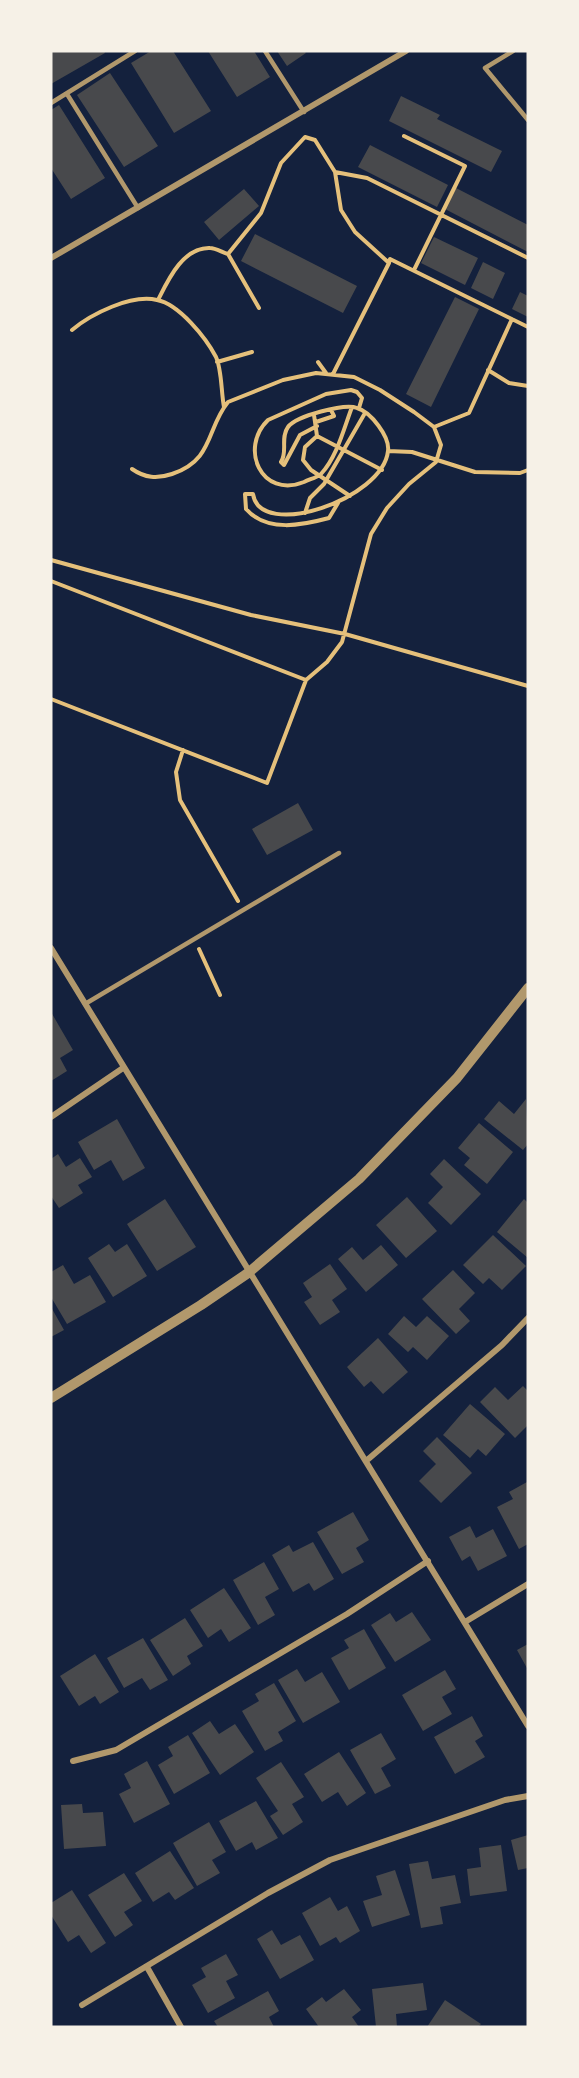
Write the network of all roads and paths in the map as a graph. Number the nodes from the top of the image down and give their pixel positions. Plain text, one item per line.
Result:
1 (135, 51) edge
2 (265, 51) edge
3 (406, 51) edge
4 (513, 51) edge
5 (67, 93) junction
6 (51, 103) edge
7 (304, 112) junction
8 (528, 120) edge
9 (404, 136) dead end
10 (335, 172) junction
11 (138, 208) junction
12 (441, 214) junction
13 (228, 254) junction
14 (51, 258) edge
15 (528, 258) edge
16 (389, 262) junction
17 (414, 270) junction
18 (158, 300) junction
19 (260, 308) dead end
20 (512, 319) junction
21 (528, 327) edge
22 (72, 330) dead end
23 (252, 352) dead end
24 (217, 362) junction
25 (318, 362) dead end
26 (488, 370) junction
27 (327, 374) junction
28 (333, 374) junction
29 (528, 386) edge
30 (352, 407) junction
31 (224, 408) junction
32 (359, 408) junction
33 (331, 410) junction
34 (365, 414) junction
35 (314, 415) junction
36 (317, 424) junction
37 (434, 427) junction
38 (317, 436) junction
39 (337, 446) junction
40 (344, 450) junction
41 (388, 451) junction
42 (436, 462) junction
43 (132, 469) dead end
44 (382, 470) junction
45 (528, 470) edge
46 (320, 474) junction
47 (326, 480) junction
48 (350, 496) junction
49 (338, 502) junction
50 (304, 514) junction
51 (51, 560) edge
52 (51, 582) edge
53 (345, 634) junction
54 (306, 680) junction
55 (528, 686) edge
56 (51, 699) edge
57 (183, 750) junction
58 (339, 853) dead end
59 (243, 909) junction
60 (195, 938) junction
61 (51, 948) edge
62 (528, 988) edge
63 (220, 995) dead end
64 (85, 1004) junction
65 (123, 1068) junction
66 (51, 1117) edge
67 (248, 1273) junction
68 (528, 1318) edge
69 (51, 1398) edge
70 (366, 1461) junction
71 (428, 1561) junction
72 (528, 1584) edge
73 (465, 1622) junction
74 (528, 1726) edge
75 (73, 1761) dead end
76 (528, 1796) edge
77 (147, 1967) junction
78 (82, 2005) dead end
79 (181, 2027) edge

1 - 5 lane
2 - 7 lane
3 - 7 street
4 - 8 lane
5 - 6 lane
5 - 11 lane
7 - 11 street
9 - 12 path
10 - 12 path
10 - 13 path
10 - 16 path
11 - 14 street
12 - 15 path
12 - 17 path
13 - 18 path
13 - 19 path
16 - 17 path
16 - 28 path
17 - 20 path
18 - 22 path
18 - 24 path
20 - 21 path
20 - 26 path
23 - 24 path
24 - 31 path
25 - 27 path
26 - 29 path
26 - 37 path
27 - 28 path
27 - 31 path
28 - 37 path
30 - 32 path
30 - 33 path
30 - 39 path
31 - 43 path
32 - 34 path
32 - 46 path
33 - 35 path
33 - 36 path
34 - 40 path
34 - 41 path
35 - 36 path
35 - 36 path
36 - 38 path
37 - 42 path
38 - 39 path
38 - 46 path
39 - 40 path
39 - 46 path
40 - 44 path
40 - 47 path
41 - 42 path
41 - 44 path
42 - 45 path
42 - 53 path
44 - 48 path
46 - 47 path
47 - 48 path
47 - 50 path
48 - 49 path
49 - 50 path
49 - 50 path
51 - 53 path
52 - 54 path
53 - 54 path
53 - 55 path
54 - 57 path
56 - 57 path
57 - 59 path
58 - 59 lane
59 - 60 lane
60 - 63 path
60 - 64 lane
61 - 64 street
62 - 67 street
64 - 65 street
65 - 66 street
65 - 67 street
67 - 69 street
67 - 70 street
68 - 70 street
70 - 71 street
71 - 73 street
71 - 75 street
72 - 73 street
73 - 74 street
76 - 77 street
77 - 78 street
77 - 79 street

